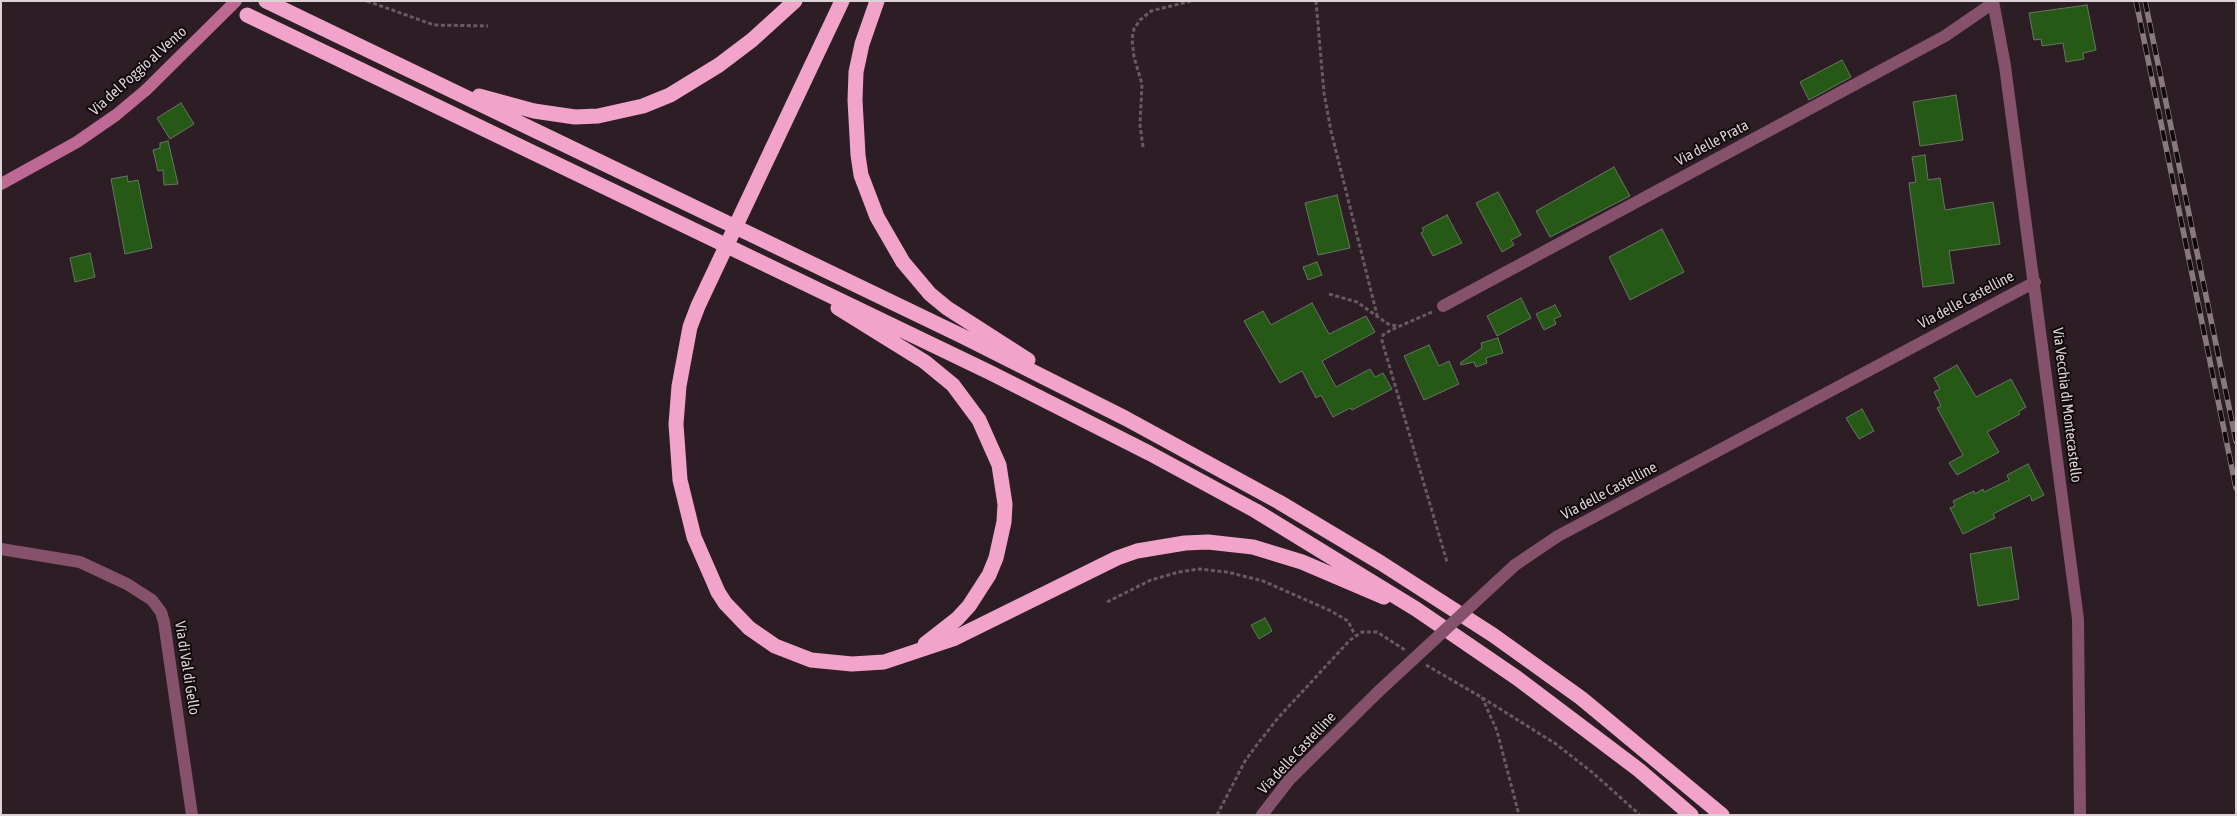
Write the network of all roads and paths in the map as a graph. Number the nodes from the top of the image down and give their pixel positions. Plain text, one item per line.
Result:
1 (266, 1) edge
2 (367, 1) edge
3 (795, 1) edge
4 (843, 1) edge
5 (877, 1) edge
6 (1190, 1) edge
7 (1316, 1) edge
8 (228, 2) edge
9 (1993, 2) edge
10 (247, 15) dead end
11 (488, 26) dead end
12 (422, 76) junction
13 (1143, 147) dead end
14 (1, 184) edge
15 (764, 263) junction
16 (2035, 282) junction
17 (1329, 294) dead end
18 (1443, 306) joint
19 (1377, 315) junction
20 (1398, 326) junction
21 (1101, 406) junction
22 (1, 549) edge
23 (1447, 562) dead end
24 (1108, 602) dead end
25 (1416, 609) junction
26 (1355, 635) junction
27 (1404, 650) dead end
28 (912, 652) junction
29 (1426, 665) dead end
30 (1481, 697) junction
31 (192, 815) edge
32 (1217, 815) edge
33 (1262, 815) edge
34 (1519, 815) edge
35 (1640, 815) edge
36 (1691, 815) edge
37 (1722, 815) edge
38 (2080, 815) edge

1 - 12 highway
2 - 11 path
3 - 12 highway
4 - 28 highway, bridge
5 - 21 highway
6 - 13 path
7 - 19 path
8 - 14 main road, Via del Poggio al Vento, bridge
9 - 16 street, Via Vecchia di Montecastello
9 - 18 street, Via delle Prata
10 - 15 highway
12 - 21 highway
15 - 25 highway
15 - 28 highway
16 - 33 street, Via delle Castelline, bridge
16 - 38 street, Via Vecchia di Montecastello
17 - 19 path
18 - 20 path
19 - 20 path
20 - 23 path
21 - 37 highway
22 - 31 street, Via di Val di Gello
24 - 26 path
25 - 28 highway
25 - 36 highway
26 - 27 path
26 - 32 path
29 - 30 path
30 - 34 path
30 - 35 path

